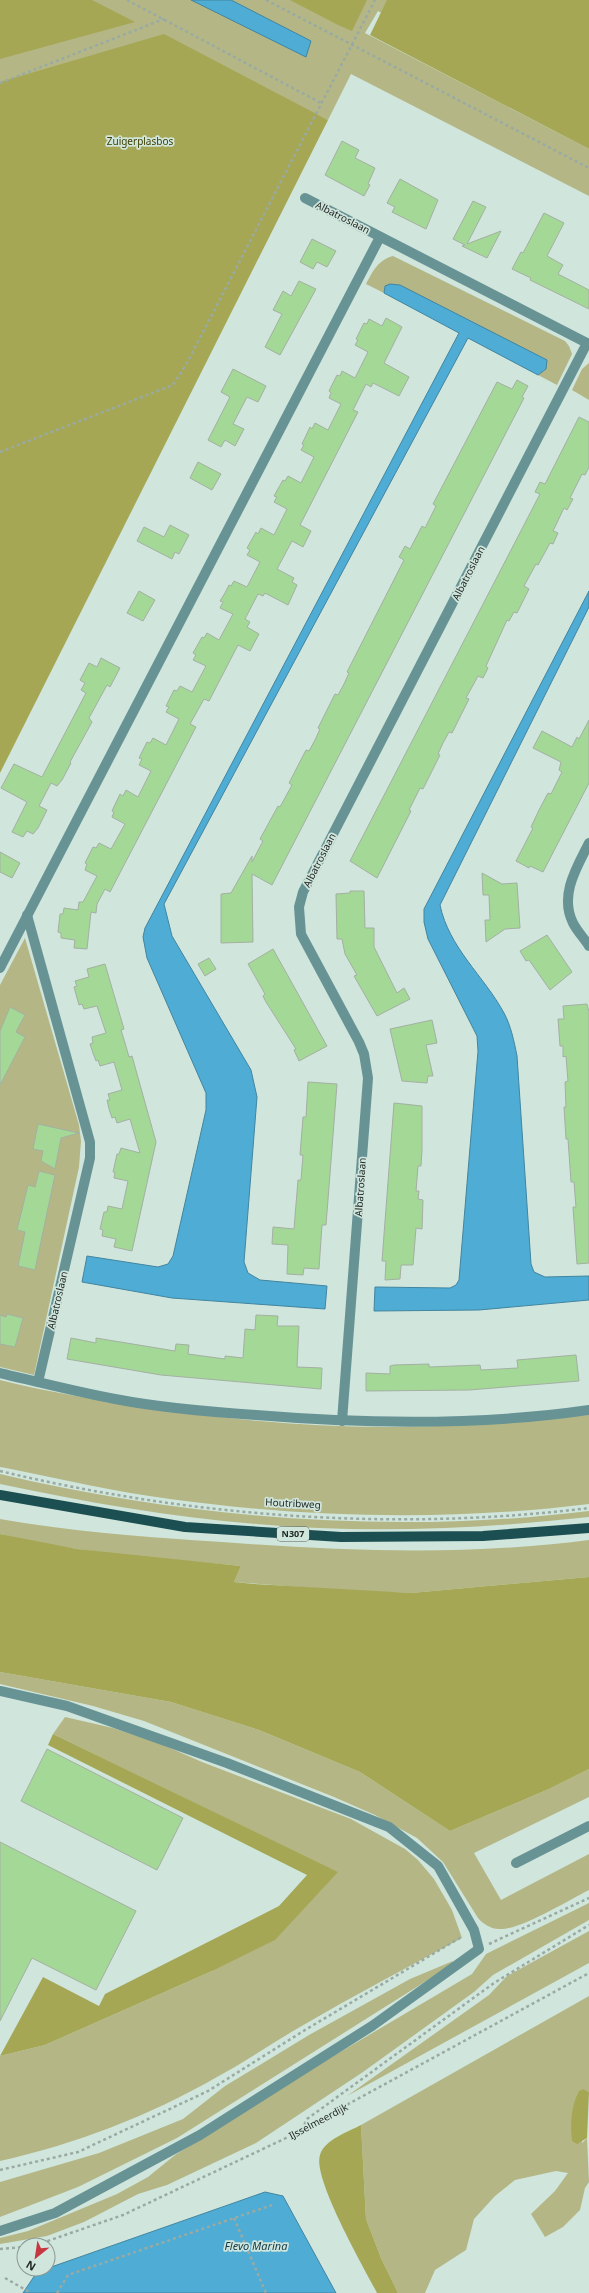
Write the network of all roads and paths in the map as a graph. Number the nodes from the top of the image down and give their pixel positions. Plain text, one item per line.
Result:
1 (127, 0) edge
2 (266, 0) edge
3 (375, 0) edge
4 (165, 19) junction
5 (353, 44) junction
6 (0, 83) edge
7 (321, 103) junction
8 (589, 168) edge
9 (305, 198) dead end
10 (380, 237) junction
11 (588, 344) edge
12 (0, 452) edge
13 (589, 843) edge
14 (27, 915) junction
15 (589, 946) edge
16 (0, 968) edge
17 (0, 1373) edge
18 (38, 1382) junction
19 (589, 1410) edge
20 (342, 1421) junction
21 (0, 1471) edge
22 (0, 1495) edge
23 (589, 1508) edge
24 (589, 1528) edge
25 (0, 1691) edge
26 (589, 1826) edge
27 (516, 1863) dead end
28 (589, 1898) edge
29 (589, 1925) edge
30 (474, 1930) junction
31 (479, 1949) junction
32 (589, 1973) edge
33 (302, 2130) junction
34 (0, 2170) edge
35 (275, 2204) dead end
36 (234, 2218) junction
37 (0, 2231) edge
38 (56, 2238) edge
39 (16, 2248) edge
40 (0, 2249) edge
41 (5, 2278) dead end
42 (31, 2293) edge
43 (57, 2293) edge
44 (266, 2293) edge

1 - 4 path
2 - 5 path
3 - 5 path
4 - 6 path
4 - 7 path
5 - 7 path
5 - 8 path
7 - 12 path
9 - 10 street, Albatroslaan
10 - 11 street, Albatroslaan
10 - 14 street, Albatroslaan
11 - 20 street, Albatroslaan
13 - 15 street
14 - 16 street, Albatroslaan
14 - 18 street, Albatroslaan
17 - 18 street
18 - 20 street
19 - 20 street
21 - 23 path, Houtribweg
22 - 24 main road, N307
25 - 30 street
26 - 27 street
28 - 31 path
29 - 33 path
30 - 31 street
30 - 34 path
31 - 37 street
32 - 33 path, IJsselmeerdijk
33 - 38 path, IJsselmeerdijk
35 - 36 path
36 - 43 path
36 - 44 path
39 - 40 path
41 - 42 path

